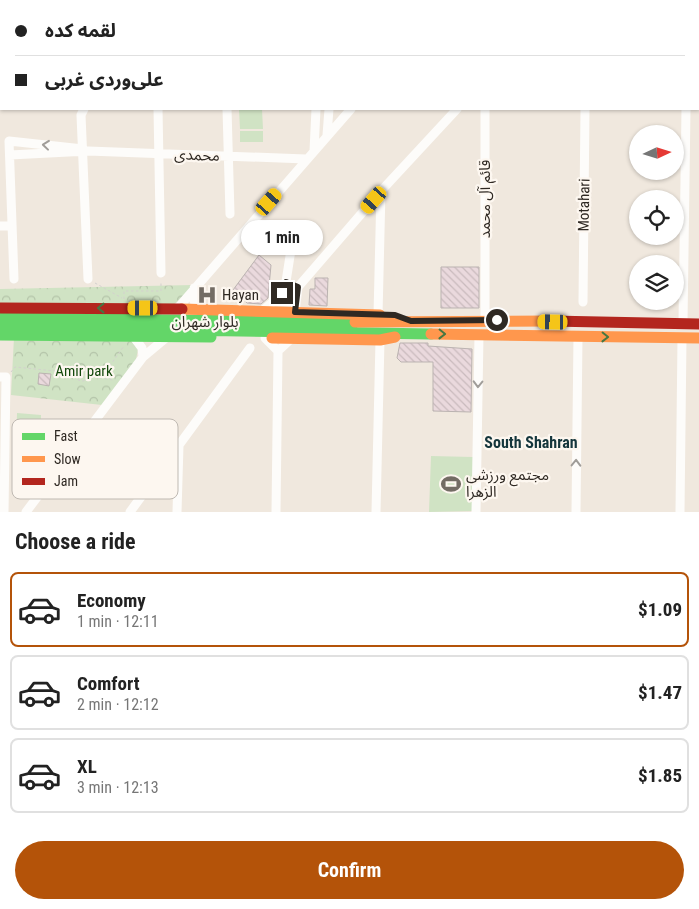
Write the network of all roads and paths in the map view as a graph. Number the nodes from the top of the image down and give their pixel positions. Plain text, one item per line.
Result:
1 (84, 110) edge
2 (158, 110) edge
3 (227, 110) edge
4 (316, 110) edge
5 (329, 110) edge
6 (350, 110) edge
7 (456, 110) edge
8 (485, 110) edge
9 (585, 110) edge
10 (686, 110) edge
11 (328, 136) junction
12 (84, 151) junction
13 (314, 151) junction
14 (159, 154) junction
15 (10, 155) junction
16 (228, 156) junction
17 (306, 159) junction
18 (381, 191) junction
19 (366, 208) junction
20 (230, 214) dead end
21 (379, 214) junction
22 (0, 226) edge
23 (12, 226) junction
24 (293, 237) dead end
25 (161, 273) joint
26 (88, 278) joint
27 (14, 279) dead end
28 (286, 282) junction
29 (298, 287) junction
30 (194, 288) junction
31 (583, 302) dead end
32 (0, 308) edge
33 (176, 309) junction
34 (200, 309) junction
35 (262, 311) junction
36 (295, 312) junction
37 (378, 315) junction
38 (0, 318) edge
39 (485, 320) junction
40 (683, 323) junction
41 (699, 324) edge
42 (0, 327) edge
43 (410, 327) junction
44 (0, 335) edge
45 (479, 335) junction
46 (133, 336) junction
47 (578, 336) junction
48 (167, 337) junction
49 (266, 338) junction
50 (682, 338) junction
51 (699, 338) edge
52 (291, 339) junction
53 (380, 340) junction
54 (124, 346) dead end
55 (250, 348) dead end
56 (276, 349) junction
57 (143, 357) junction
58 (15, 366) dead end
59 (75, 373) junction
60 (89, 376) junction
61 (3, 377) edge
62 (101, 378) junction
63 (124, 382) junction
64 (96, 419) edge
65 (178, 445) edge
66 (2, 497) edge
67 (36, 499) edge
68 (139, 499) edge
69 (177, 499) edge
70 (4, 512) edge
71 (26, 512) edge
72 (130, 512) edge
73 (177, 512) edge
74 (276, 512) edge
75 (376, 512) edge
76 (476, 512) edge
77 (576, 512) edge
78 (680, 512) edge

1 - 12 street
2 - 14 street
3 - 16 street
4 - 13 street
5 - 11 street
6 - 11 street
7 - 18 street
8 - 39 street, قائم آل محمد
9 - 31 street, Motahari
10 - 40 street
11 - 13 street
12 - 14 street, محمدی
12 - 15 street
12 -> 15 street
12 - 26 street
13 - 17 street
14 - 16 street, محمدی
14 - 25 street
15 - 23 street
16 - 17 street, محمدی
16 - 20 street
17 - 30 street
18 - 19 street
18 - 21 street
19 - 21 street
19 - 29 street
21 - 37 street
22 - 23 street
23 - 27 street
24 - 28 street
25 - 26 path
28 - 29 street
28 - 35 street
29 - 36 street
30 - 33 street
30 - 34 street
33 -> 32 main road
33 - 34 main road
34 - 35 main road
35 - 36 main road
36 - 37 main road
37 - 43 main road
38 - 43 main road
39 - 40 main road
39 - 43 main road
40 - 41 main road
42 - 43 main road
43 -> 45 main road
43 - 53 main road, بلوار شهران
44 - 46 main road, بلوار شهران
45 - 47 main road
45 -> 76 street
46 - 48 main road, بلوار شهران
46 - 57 street
47 -> 50 main road
77 -> 47 street
48 - 49 main road, بلوار شهران
48 - 57 street
49 - 52 main road, بلوار شهران
49 - 56 street
50 - 51 main road
50 - 78 street
52 - 53 main road, بلوار شهران
52 - 56 street
53 - 75 street
54 - 62 path
55 - 65 street
56 - 74 street
57 - 63 street
58 - 59 path
59 - 60 path
59 - 60 path
60 - 62 path
61 - 66 street
62 - 63 path
63 - 64 street
66 - 70 street
67 - 71 street
68 - 72 street
69 - 73 street

